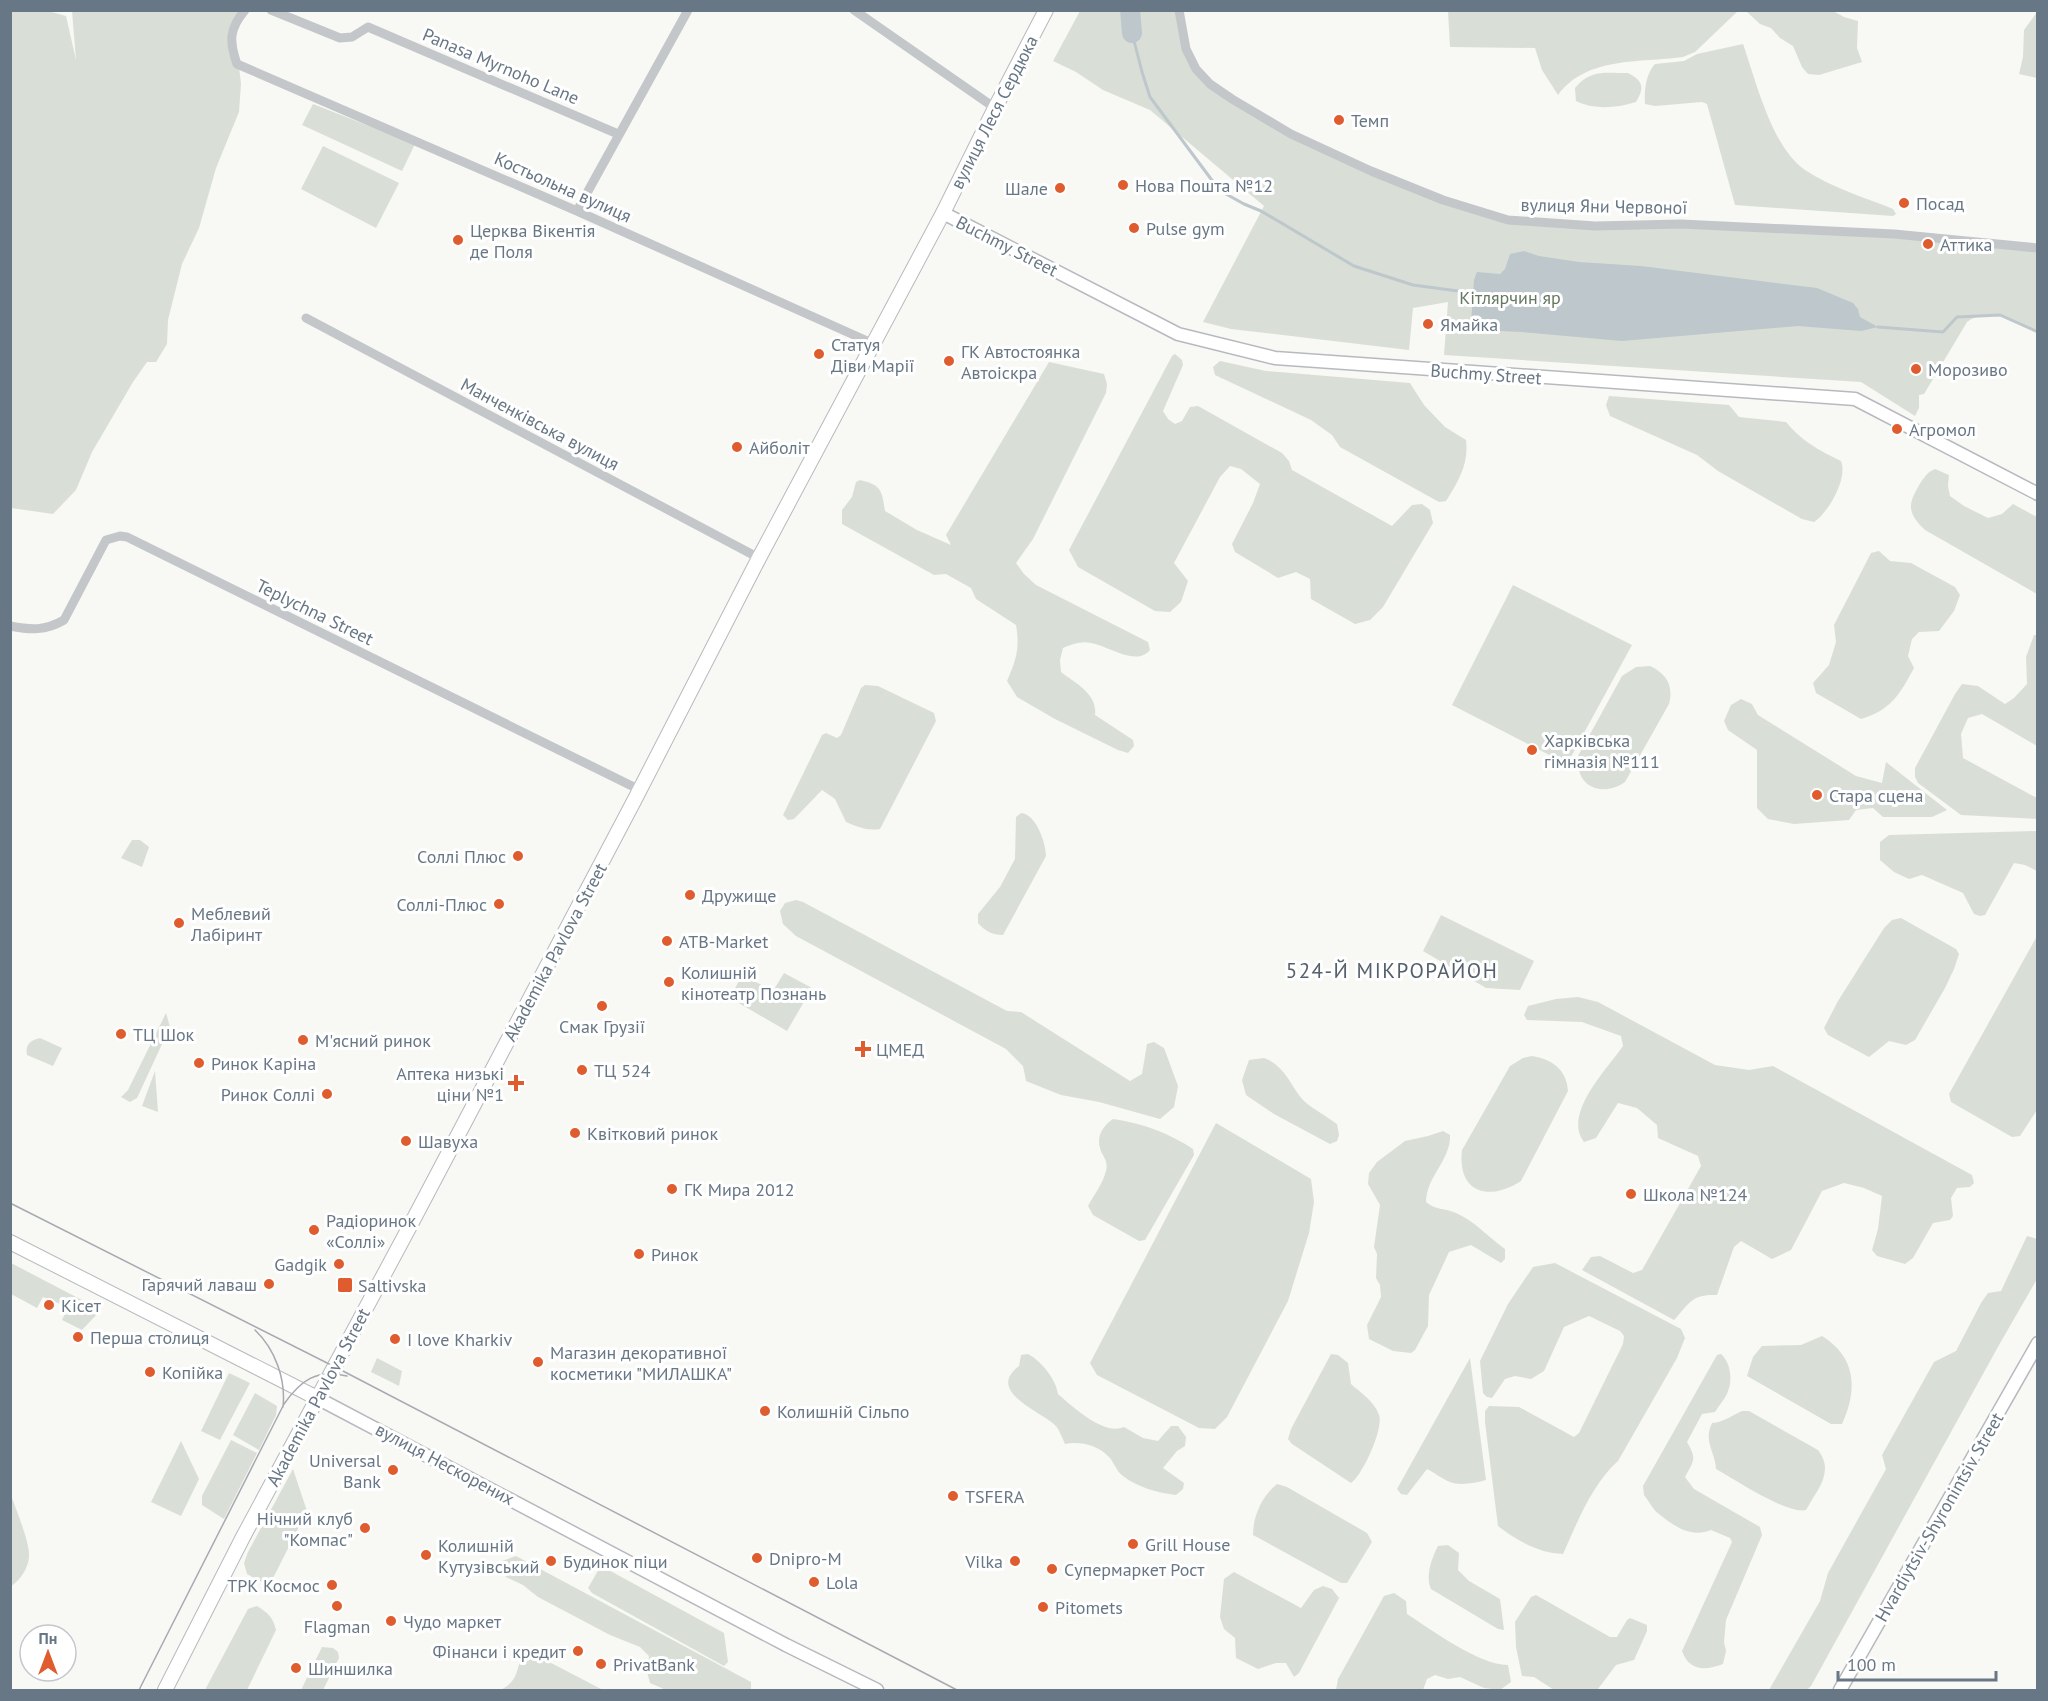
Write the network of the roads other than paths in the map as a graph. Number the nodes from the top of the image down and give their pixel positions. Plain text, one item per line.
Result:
1 (245, 10) edge
2 (271, 10) edge
3 (688, 10) edge
4 (854, 10) edge
5 (1046, 10) edge
6 (1179, 10) edge
7 (995, 108) junction
8 (618, 134) junction
9 (577, 211) junction
10 (943, 213) junction
11 (2037, 248) edge
12 (306, 318) dead end
13 (874, 344) junction
14 (2037, 494) edge
15 (759, 558) junction
16 (10, 626) edge
17 (640, 790) junction
18 (10, 1242) edge
19 (2037, 1343) edge
20 (319, 1399) junction
21 (165, 1690) edge
22 (877, 1690) edge
23 (1840, 1690) edge

1 - 9 street, Костьольна вулиця
2 - 8 street, Panasa Myrnoho Lane
3 - 8 street
4 - 7 street
5 - 7 main road, вулиця Леся Сердюка
6 - 11 street, вулиця Яни Червоної
7 - 10 main road, вулиця Леся Сердюка
8 - 9 street
9 - 13 street, Костьольна вулиця
10 - 13 main road, Akademika Pavlova Street
10 - 14 street, Buchmy Street
12 - 15 street, Манченківська вулиця
13 - 15 main road, Akademika Pavlova Street
15 - 17 main road, Akademika Pavlova Street
16 - 17 street, Teplychna Street
17 - 20 main road, Akademika Pavlova Street
18 - 20 main road, вулиця Нескорених
19 - 23 street, Hvardiytsiv-Shyronintsiv Street
20 - 21 main road, Akademika Pavlova Street
20 - 22 street, вулиця Нескорених

